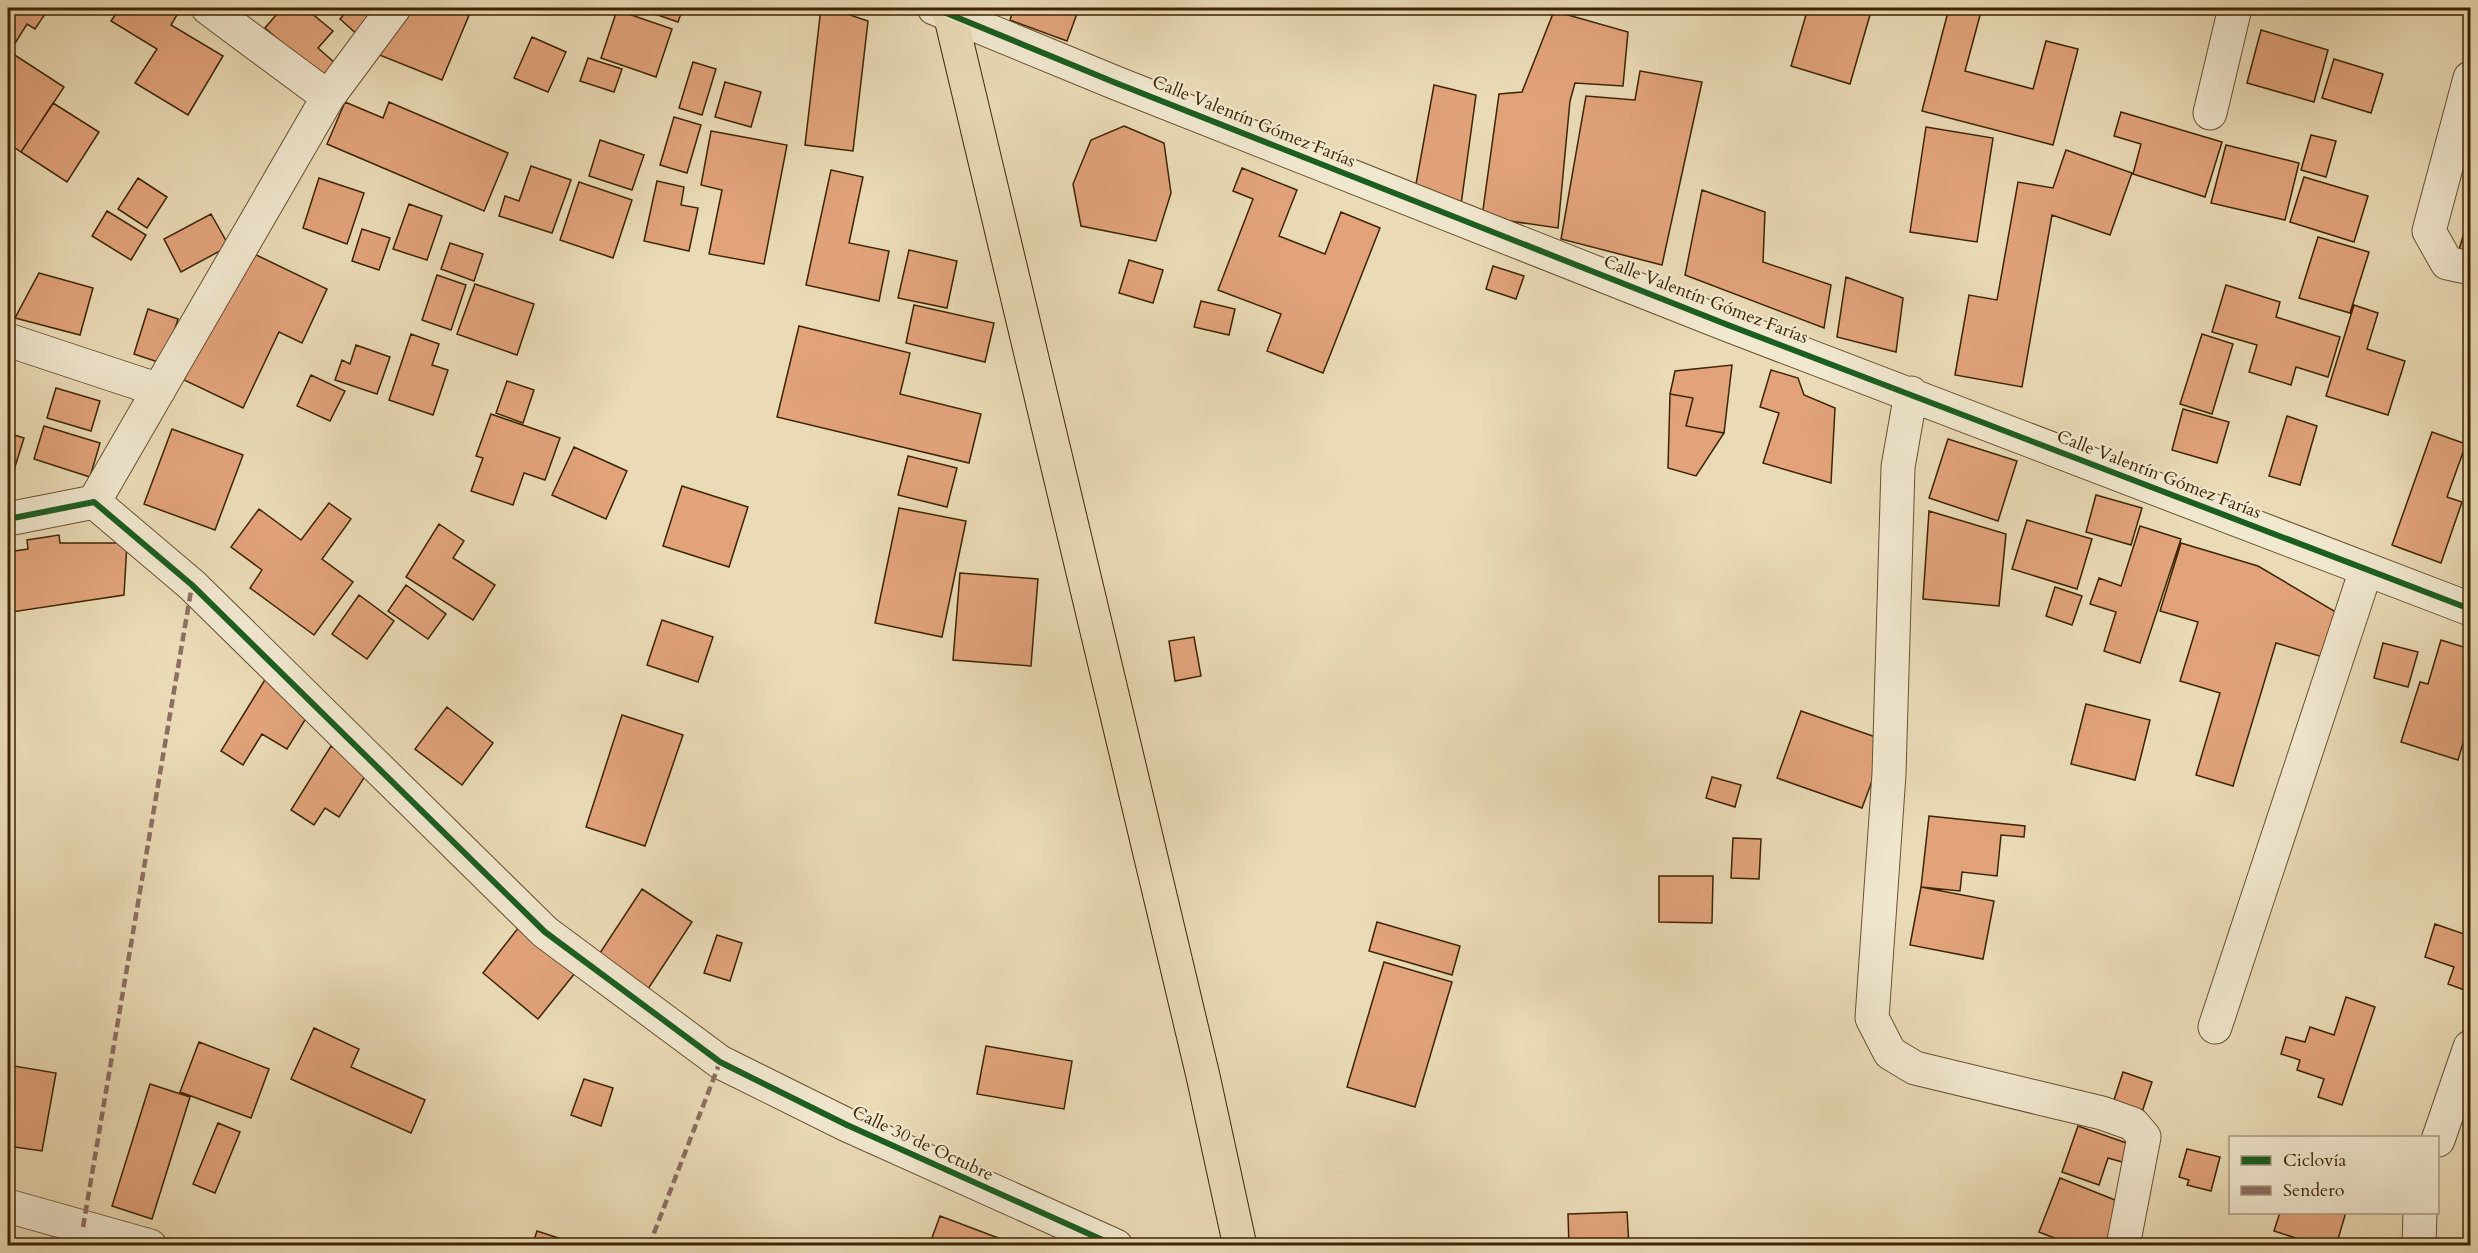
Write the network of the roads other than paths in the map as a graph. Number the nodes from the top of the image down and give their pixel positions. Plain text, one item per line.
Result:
1 (208, 8) edge
2 (394, 8) edge
3 (2235, 8) edge
4 (946, 9) edge
5 (2470, 78) edge
6 (328, 97) junction
7 (2210, 113) dead end
8 (2470, 268) edge
9 (8, 340) edge
10 (159, 390) junction
11 (1911, 393) junction
12 (94, 502) junction
13 (8, 519) edge
14 (2366, 570) junction
15 (2470, 609) edge
16 (2215, 1027) dead end
17 (2470, 1047) edge
18 (2439, 1137) edge
19 (8, 1206) edge
20 (2420, 1214) edge
21 (150, 1245) edge
22 (1116, 1245) edge
23 (1240, 1245) edge
24 (2123, 1245) edge
25 (2419, 1245) edge

1 - 6 street
2 - 6 street
3 - 7 street
4 - 11 street, Calle Valentín Gómez Farías
4 - 23 main road
5 - 8 street
6 - 10 street
9 - 10 street
10 - 12 street
11 - 14 street, Calle Valentín Gómez Farías
11 - 24 street
12 - 13 street
12 - 22 street, Calle 30 de Octubre
14 - 15 street, Calle Valentín Gómez Farías
14 - 16 street
17 - 18 street
19 - 21 street
20 - 25 street

